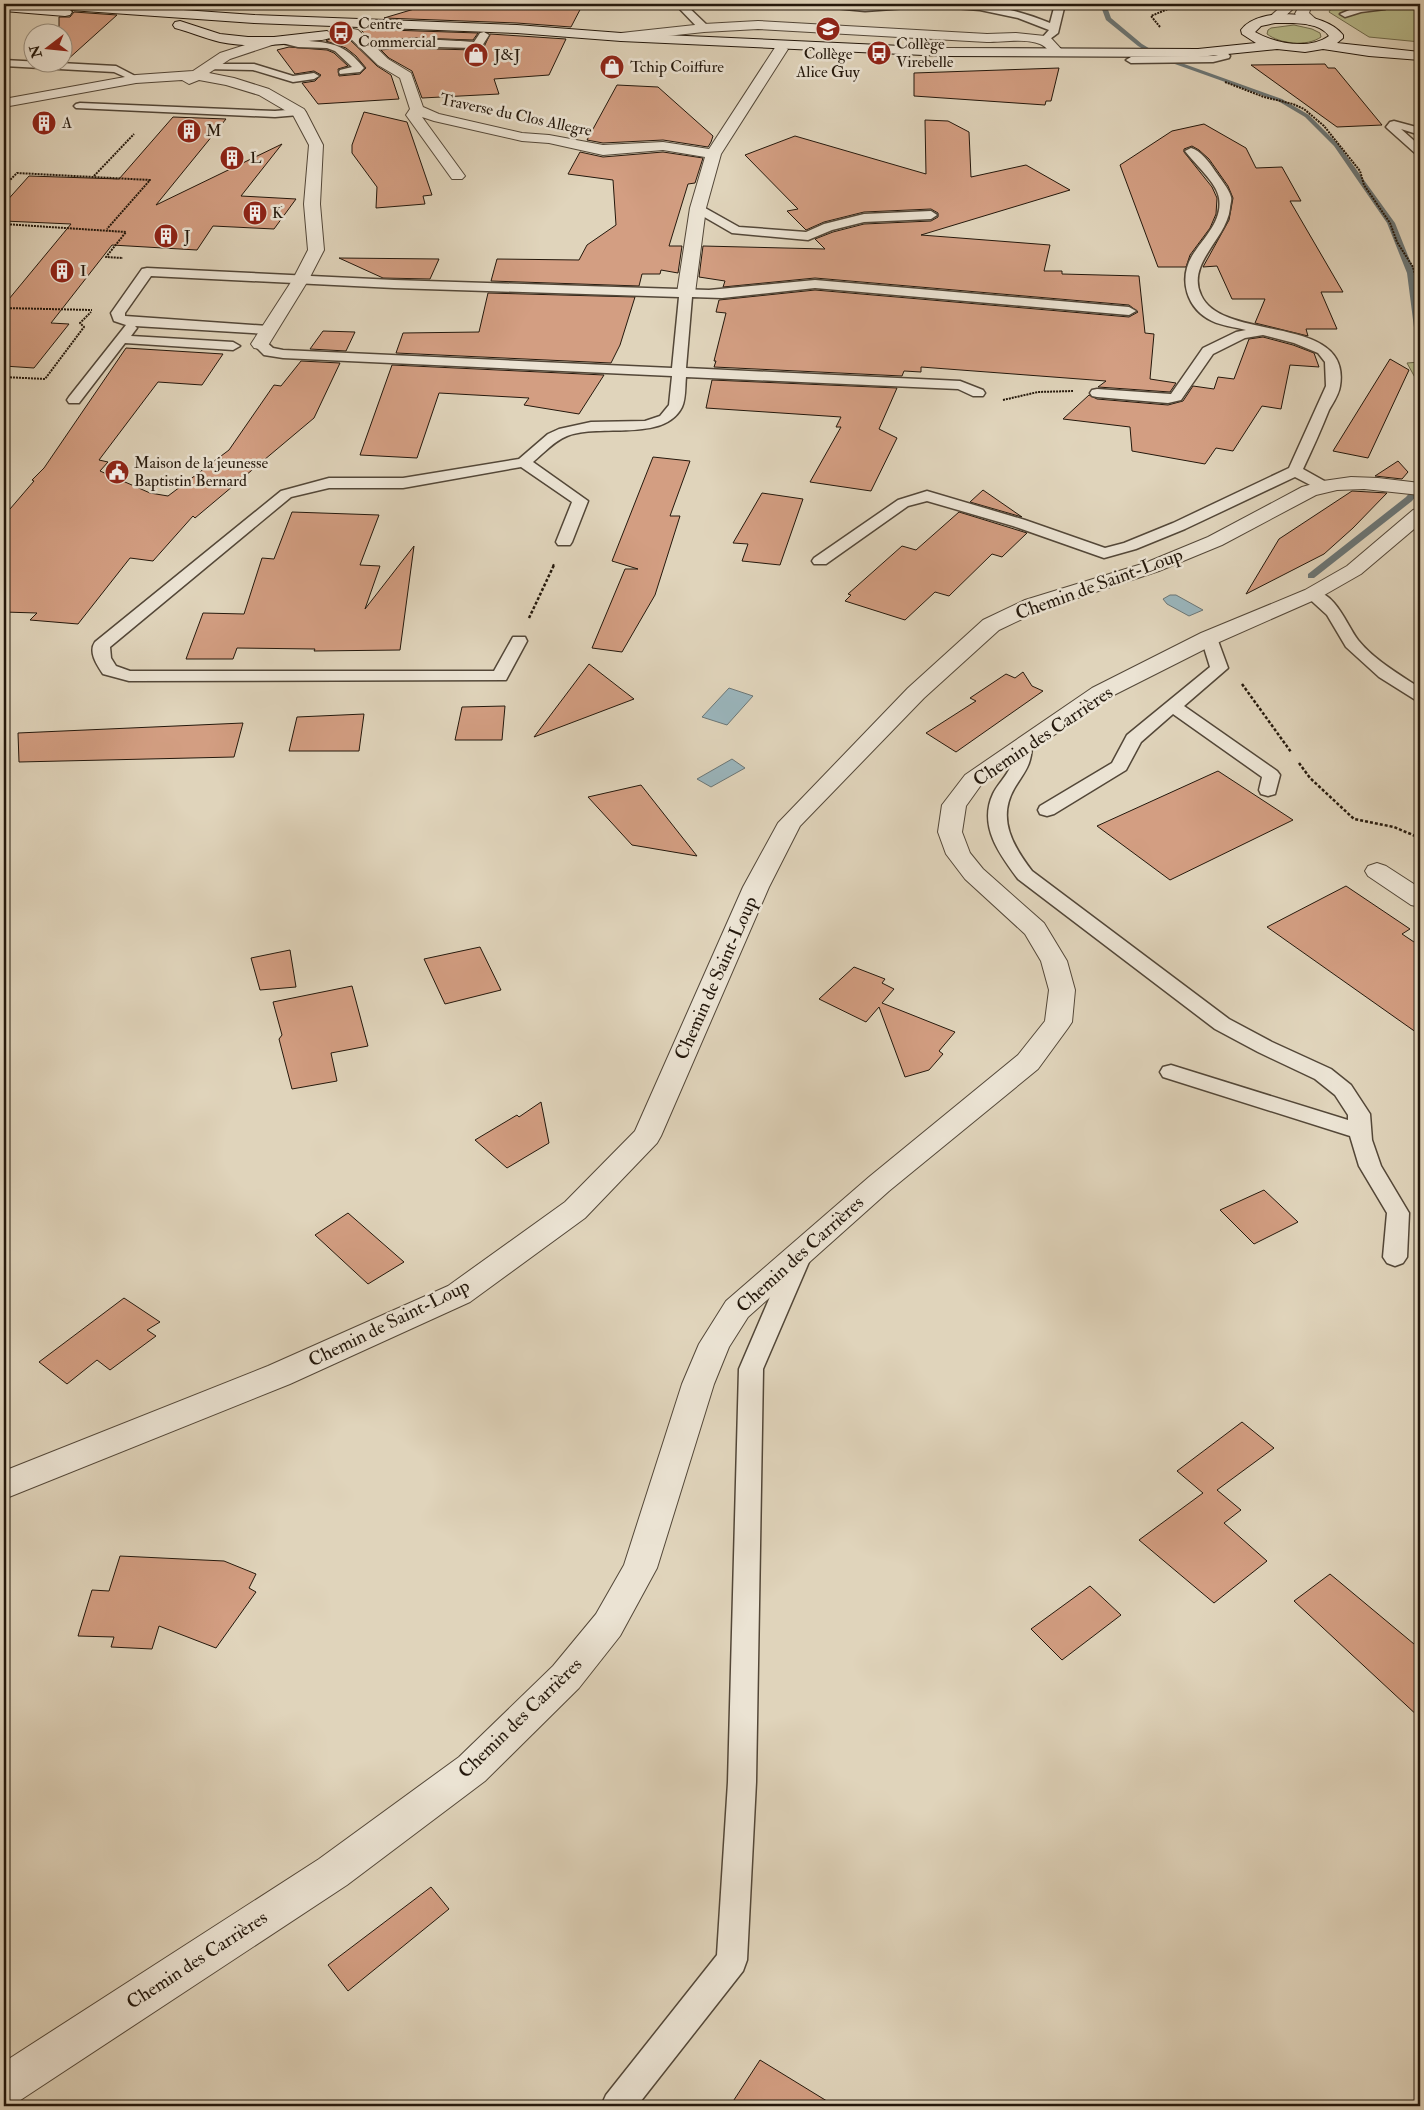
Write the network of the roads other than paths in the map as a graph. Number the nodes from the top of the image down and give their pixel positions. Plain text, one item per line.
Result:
1 (47, 4) edge
2 (680, 4) edge
3 (824, 4) edge
4 (921, 4) edge
5 (942, 4) edge
6 (1060, 4) edge
7 (1291, 4) edge
8 (1306, 4) edge
9 (1385, 6) dead end
10 (4, 7) edge
11 (1346, 9) edge
12 (254, 19) junction
13 (290, 20) junction
14 (1273, 20) junction
15 (1312, 22) junction
16 (704, 28) junction
17 (1055, 29) junction
18 (353, 33) junction
19 (484, 35) junction
20 (621, 37) junction
21 (221, 38) junction
22 (1254, 38) junction
23 (1336, 38) junction
24 (282, 40) junction
25 (1045, 40) junction
26 (1277, 45) junction
27 (1322, 45) junction
28 (367, 47) junction
29 (781, 49) junction
30 (1236, 50) junction
31 (1056, 51) junction
32 (1220, 51) junction
33 (1420, 51) edge
34 (1118, 54) junction
35 (225, 56) junction
36 (1420, 56) edge
37 (1132, 57) junction
38 (4, 63) edge
39 (209, 67) junction
40 (344, 72) dead end
41 (314, 76) dead end
42 (191, 78) junction
43 (136, 79) junction
44 (294, 79) junction
45 (302, 89) dead end
46 (4, 103) edge
47 (80, 106) dead end
48 (417, 109) junction
49 (299, 112) junction
50 (1420, 132) edge
51 (1191, 151) dead end
52 (1420, 152) edge
53 (713, 154) junction
54 (457, 176) dead end
55 (698, 208) junction
56 (932, 215) dead end
57 (301, 279) junction
58 (686, 293) junction
59 (1130, 311) dead end
60 (135, 322) junction
61 (268, 330) junction
62 (1262, 331) junction
63 (122, 339) junction
64 (260, 344) joint
65 (233, 346) dead end
66 (680, 372) junction
67 (978, 392) dead end
68 (1097, 393) road end
69 (74, 400) dead end
70 (524, 462) junction
71 (1295, 470) junction
72 (1323, 486) junction
73 (1411, 488) edge
74 (1420, 514) edge
75 (564, 542) road end
76 (820, 561) dead end
77 (1312, 594) junction
78 (1210, 638) junction
79 (519, 641) road end
80 (1420, 695) edge
81 (1173, 706) junction
82 (1023, 746) junction
83 (1268, 790) dead end
84 (1047, 810) dead end
85 (1377, 870) dead end
86 (1420, 899) edge
87 (1171, 1072) dead end
88 (1360, 1131) junction
89 (801, 1252) junction
90 (1395, 1257) dead end
91 (4, 1485) edge
92 (4, 2086) edge
93 (617, 2106) edge

1 - 12 street
2 - 16 lane
3 - 4 lane
5 - 17 lane
6 - 17 lane
7 - 14 street
8 - 15 street
9 - 11 lane
10 - 21 street
12 - 13 street
12 - 21 street
13 - 20 street
13 - 24 street
14 - 15 street
14 - 22 street
15 - 23 street
16 - 20 street
16 - 25 street
17 - 25 lane
18 - 19 street
18 - 24 street
18 - 28 street, Traverse du Clos Allegre
19 - 28 lane
19 - 29 street
20 - 31 street
21 - 24 street
21 - 35 street
22 - 26 street
22 - 30 street
23 - 27 street
23 - 33 street
24 - 35 street
24 - 40 lane
25 - 31 street
26 - 27 street
26 - 30 street
27 - 36 street
28 - 48 street, Traverse du Clos Allegre
29 - 34 street
29 - 53 street
30 - 32 street
31 - 34 street
32 - 37 street
32 - 37 lane
34 - 37 street
35 - 39 street
38 - 43 lane
39 - 42 street
39 - 44 lane
41 - 44 lane
42 - 43 street
42 - 49 street
43 - 46 street
44 - 45 lane
47 - 49 lane
48 - 53 street, Traverse du Clos Allegre
48 - 54 street
49 - 57 street
50 - 52 lane
51 - 62 lane
53 - 55 street
55 - 56 lane
55 - 58 street
57 - 58 lane
57 - 60 lane
57 - 61 street
58 - 59 lane
58 - 66 lane
60 - 61 lane
60 - 63 lane
61 - 64 street
62 - 68 lane
62 - 71 lane
63 - 65 lane
63 - 69 lane
64 - 66 lane
66 - 67 lane
66 - 70 lane
70 - 75 lane
70 - 79 lane
71 - 72 lane
71 - 76 lane
72 - 73 street, Chemin de Saint-Loup
72 - 91 street, Chemin de Saint-Loup
74 - 77 street, Chemin des Carrières
77 - 78 street, Chemin des Carrières
77 - 80 lane
78 - 81 lane
78 - 82 street, Chemin des Carrières
81 - 83 lane
81 - 84 lane
82 - 88 lane
82 - 89 street, Chemin des Carrières
85 - 86 street
87 - 88 lane
88 - 90 lane
89 - 92 street, Chemin des Carrières
89 - 93 lane

